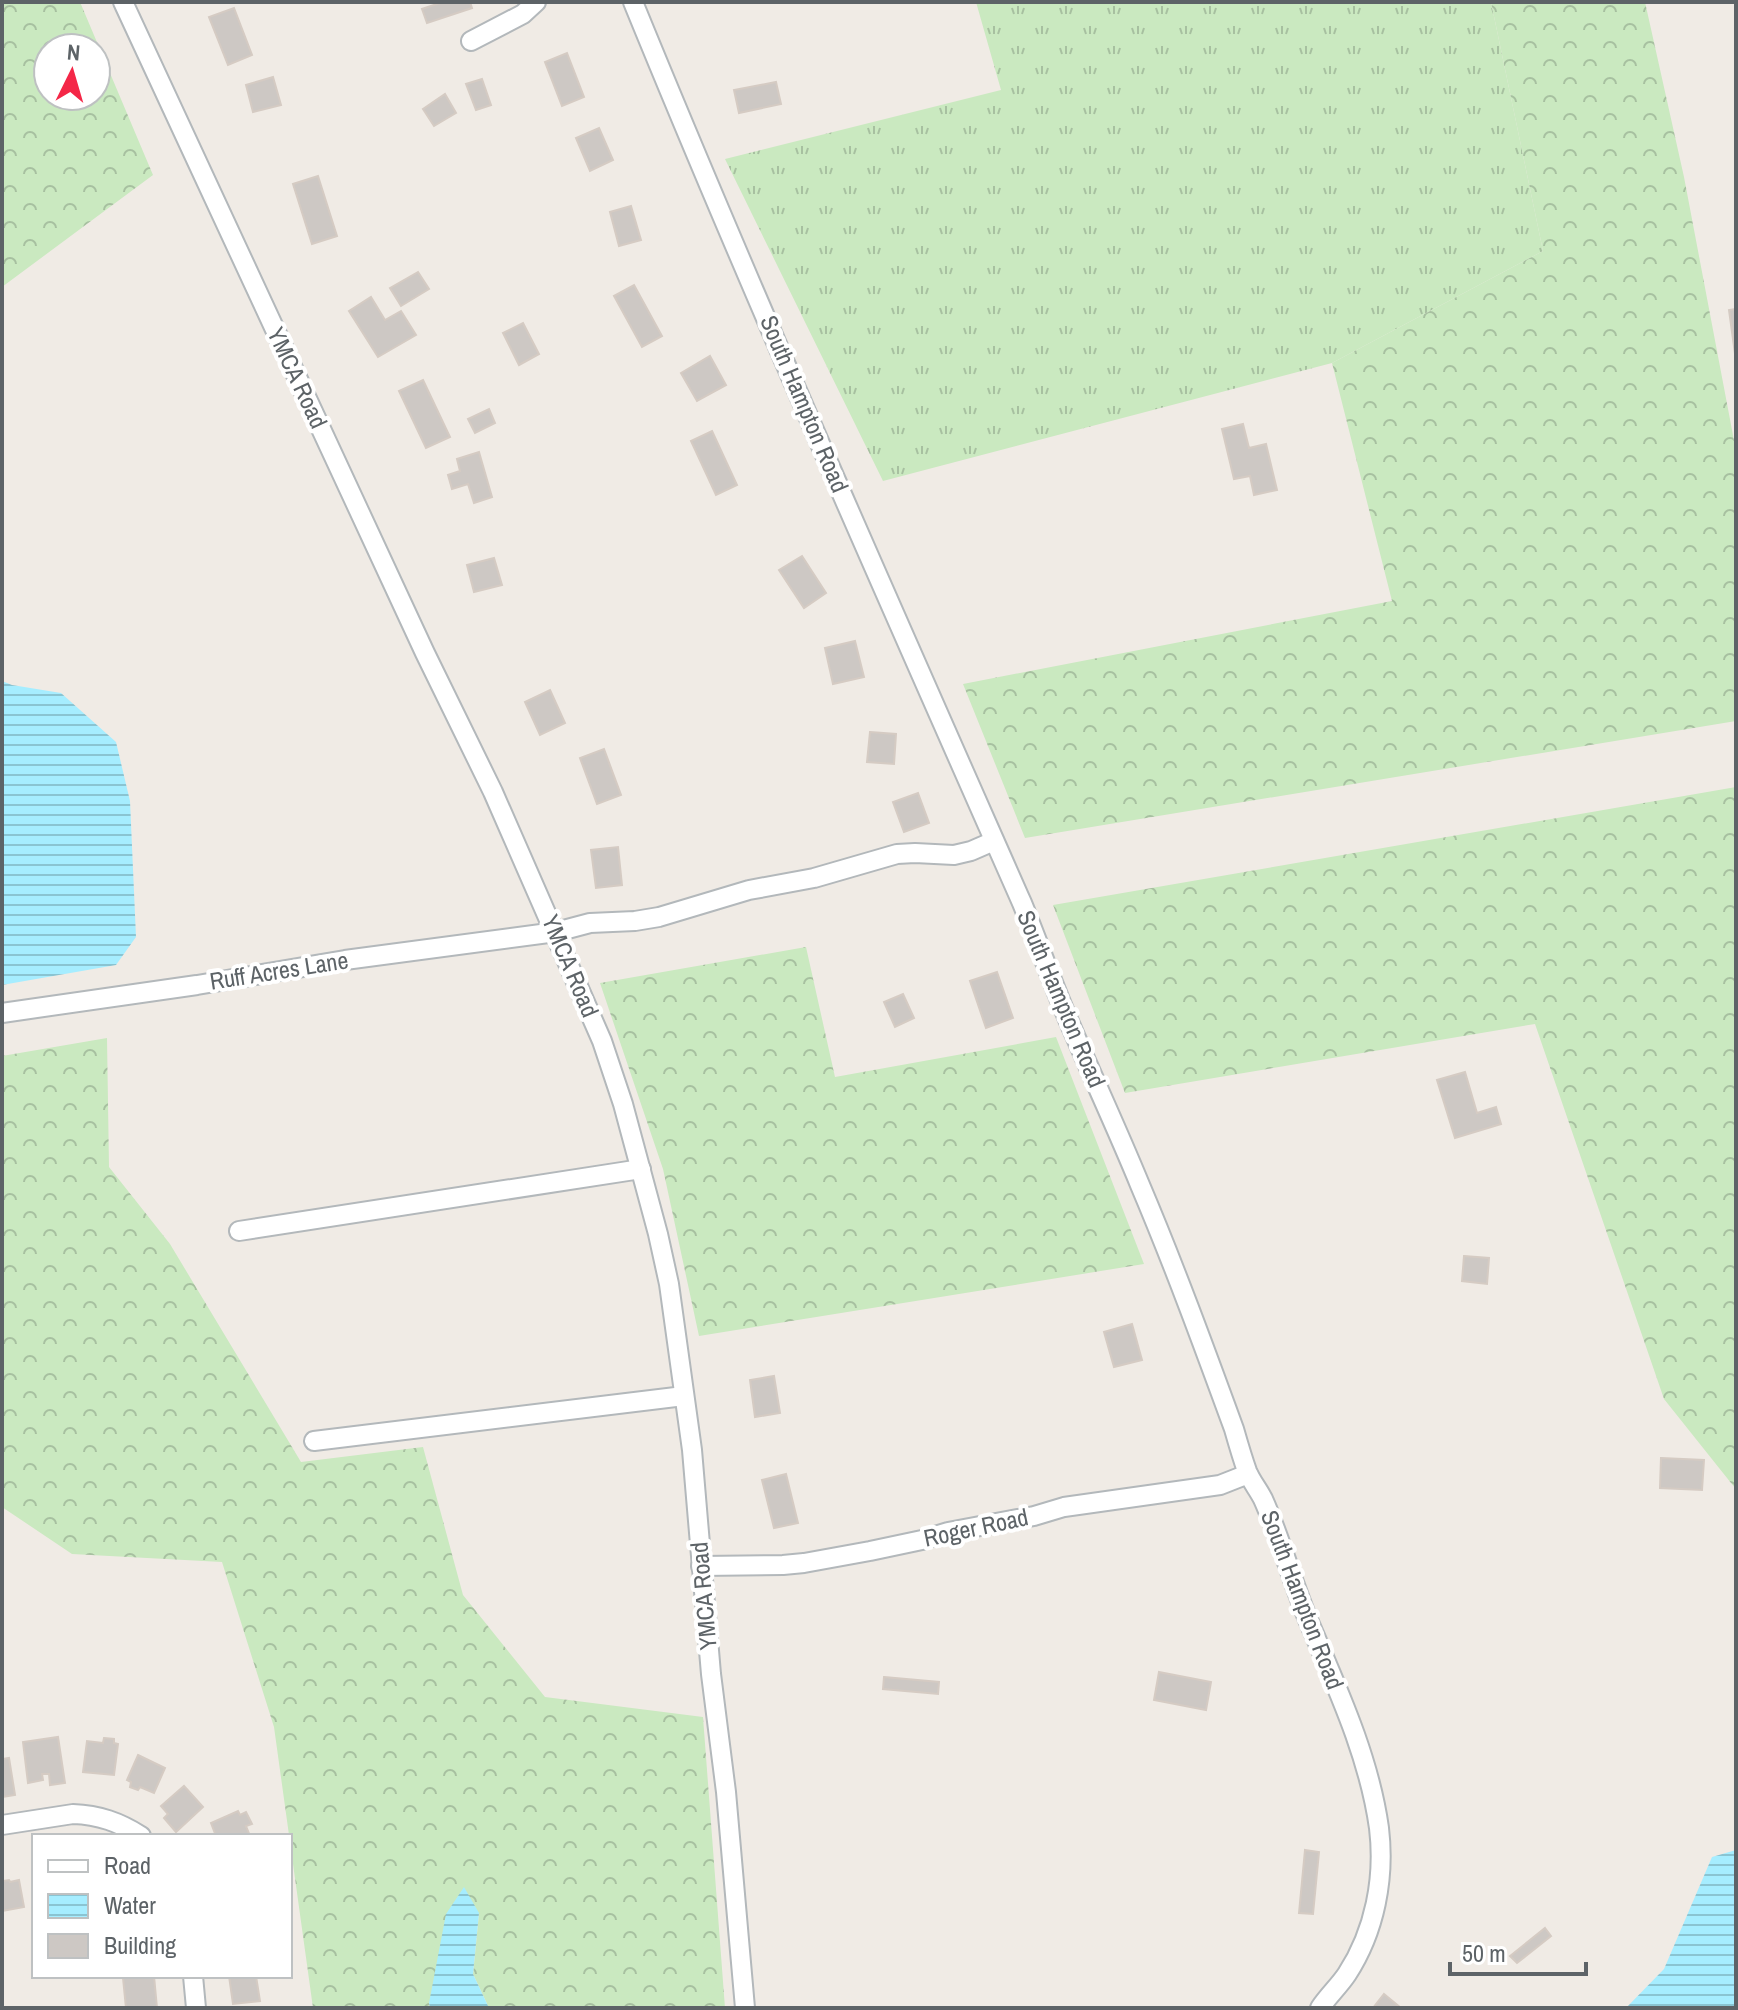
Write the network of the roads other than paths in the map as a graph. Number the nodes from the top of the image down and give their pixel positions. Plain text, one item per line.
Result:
1 (123, 2) edge
2 (536, 2) edge
3 (633, 2) edge
4 (471, 41) dead end
5 (994, 841) junction
6 (556, 932) junction
7 (2, 1013) edge
8 (641, 1169) junction
9 (239, 1231) dead end
10 (684, 1396) junction
11 (314, 1441) dead end
12 (1248, 1474) junction
13 (701, 1566) junction
14 (2, 1825) edge
15 (137, 1834) edge
16 (193, 1978) edge
17 (196, 2008) edge
18 (745, 2008) edge
19 (1320, 2008) edge

1 - 6 street, YMCA Road
2 - 4 street
3 - 5 street, South Hampton Road
5 - 6 street, Ruff Acres Lane
5 - 12 street, South Hampton Road
6 - 7 street, Ruff Acres Lane
6 - 8 street, YMCA Road
8 - 9 street
8 - 10 street, YMCA Road
10 - 11 street
10 - 13 street, YMCA Road
12 - 13 street, Roger Road
12 - 19 street, South Hampton Road
13 - 18 street, YMCA Road
14 - 15 street
16 - 17 street

